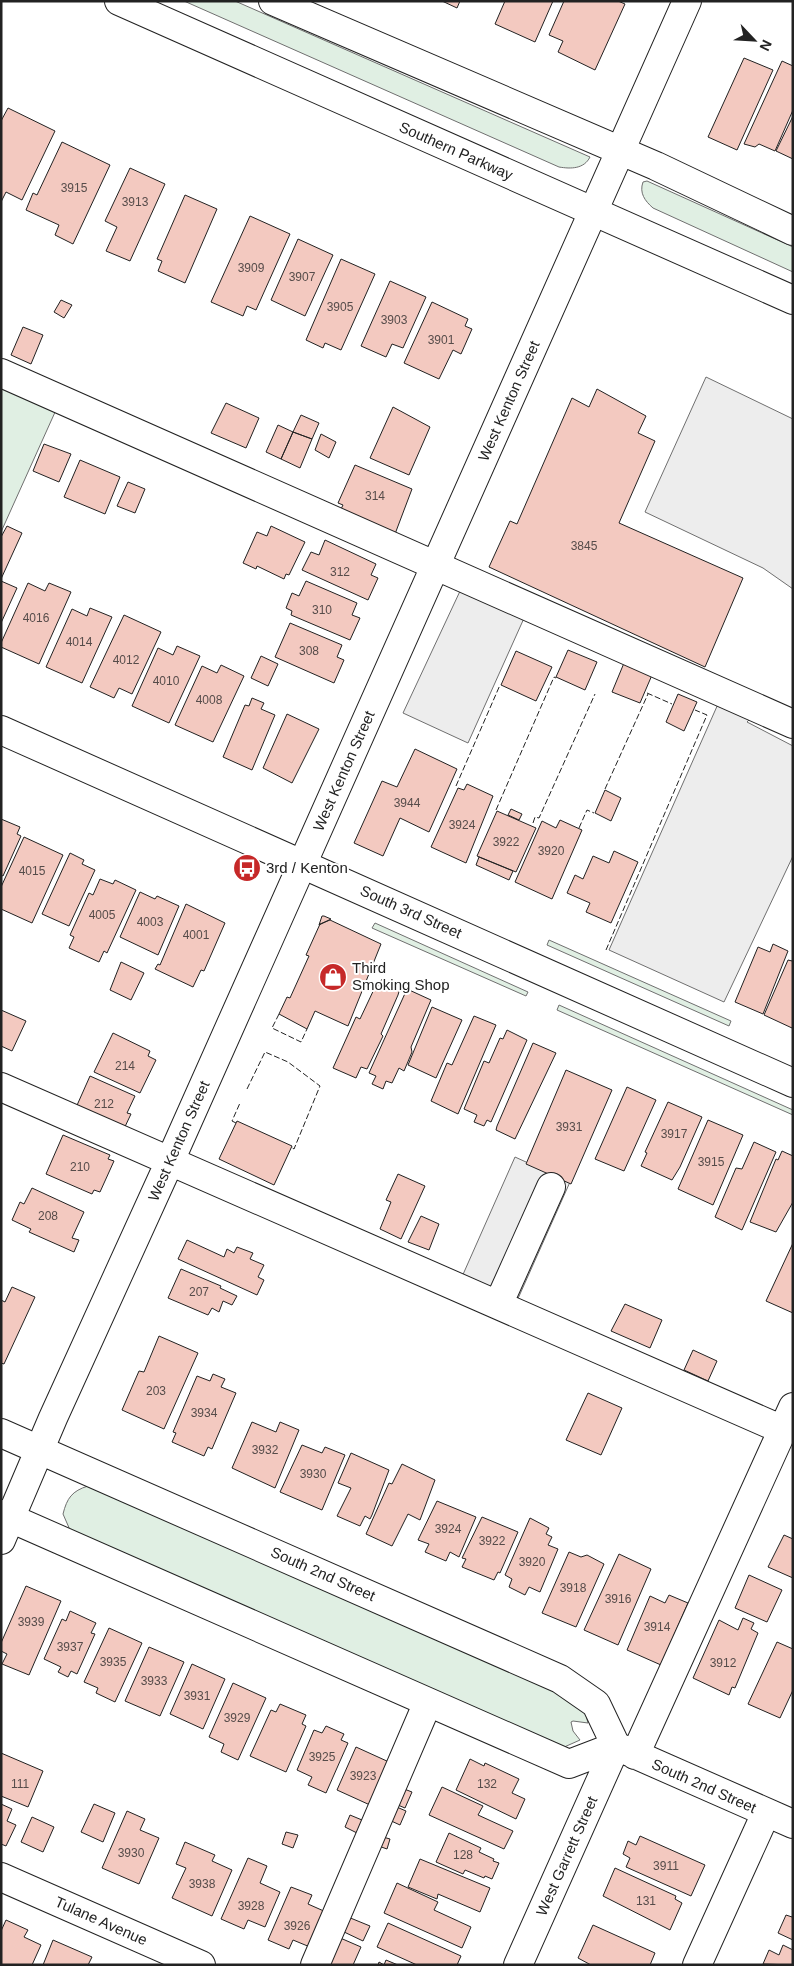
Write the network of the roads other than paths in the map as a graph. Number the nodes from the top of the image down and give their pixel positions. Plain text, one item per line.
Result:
1 (119, 1) edge
2 (273, 1) edge
3 (687, 1) edge
4 (620, 151) junction
5 (594, 212) junction
6 (793, 231) edge
7 (793, 300) edge
8 (1, 373) edge
9 (436, 564) junction
10 (793, 724) edge
11 (1, 730) edge
12 (303, 864) junction
13 (793, 1083) edge
14 (1, 1087) edge
15 (170, 1161) junction
16 (551, 1187) dead end
17 (498, 1305) junction
18 (788, 1419) edge
19 (1, 1433) edge
20 (40, 1451) junction
21 (4, 1524) edge
22 (428, 1702) junction
23 (626, 1751) junction
24 (766, 1813) junction
25 (793, 1824) edge
26 (1, 1877) edge
27 (201, 1965) edge
28 (315, 1965) edge
29 (518, 1965) edge
30 (697, 1965) edge

1 - 5 street, Southern Parkway
2 - 4 street
3 - 4 street, West Kenton Street
4 - 5 street, West Kenton Street
4 - 6 street
5 - 7 street, Southern Parkway
5 - 9 street, West Kenton Street
8 - 9 street
9 - 10 street
9 - 12 street, West Kenton Street
11 - 12 street, South 3rd Street
12 - 13 street, South 3rd Street
12 - 15 street, West Kenton Street
14 - 15 street
15 - 17 street
15 - 20 street, West Kenton Street
16 - 17 street
17 - 18 street
18 - 23 street, West Garrett Street
19 - 20 street, South 2nd Street
20 - 21 street, West Kenton Street
20 - 23 street, South 2nd Street
21 - 22 street
22 - 23 street
22 - 28 street
23 - 24 street, South 2nd Street
23 - 29 street, West Garrett Street
24 - 25 street, South 2nd Street
24 - 30 street
26 - 27 street, Tulane Avenue

